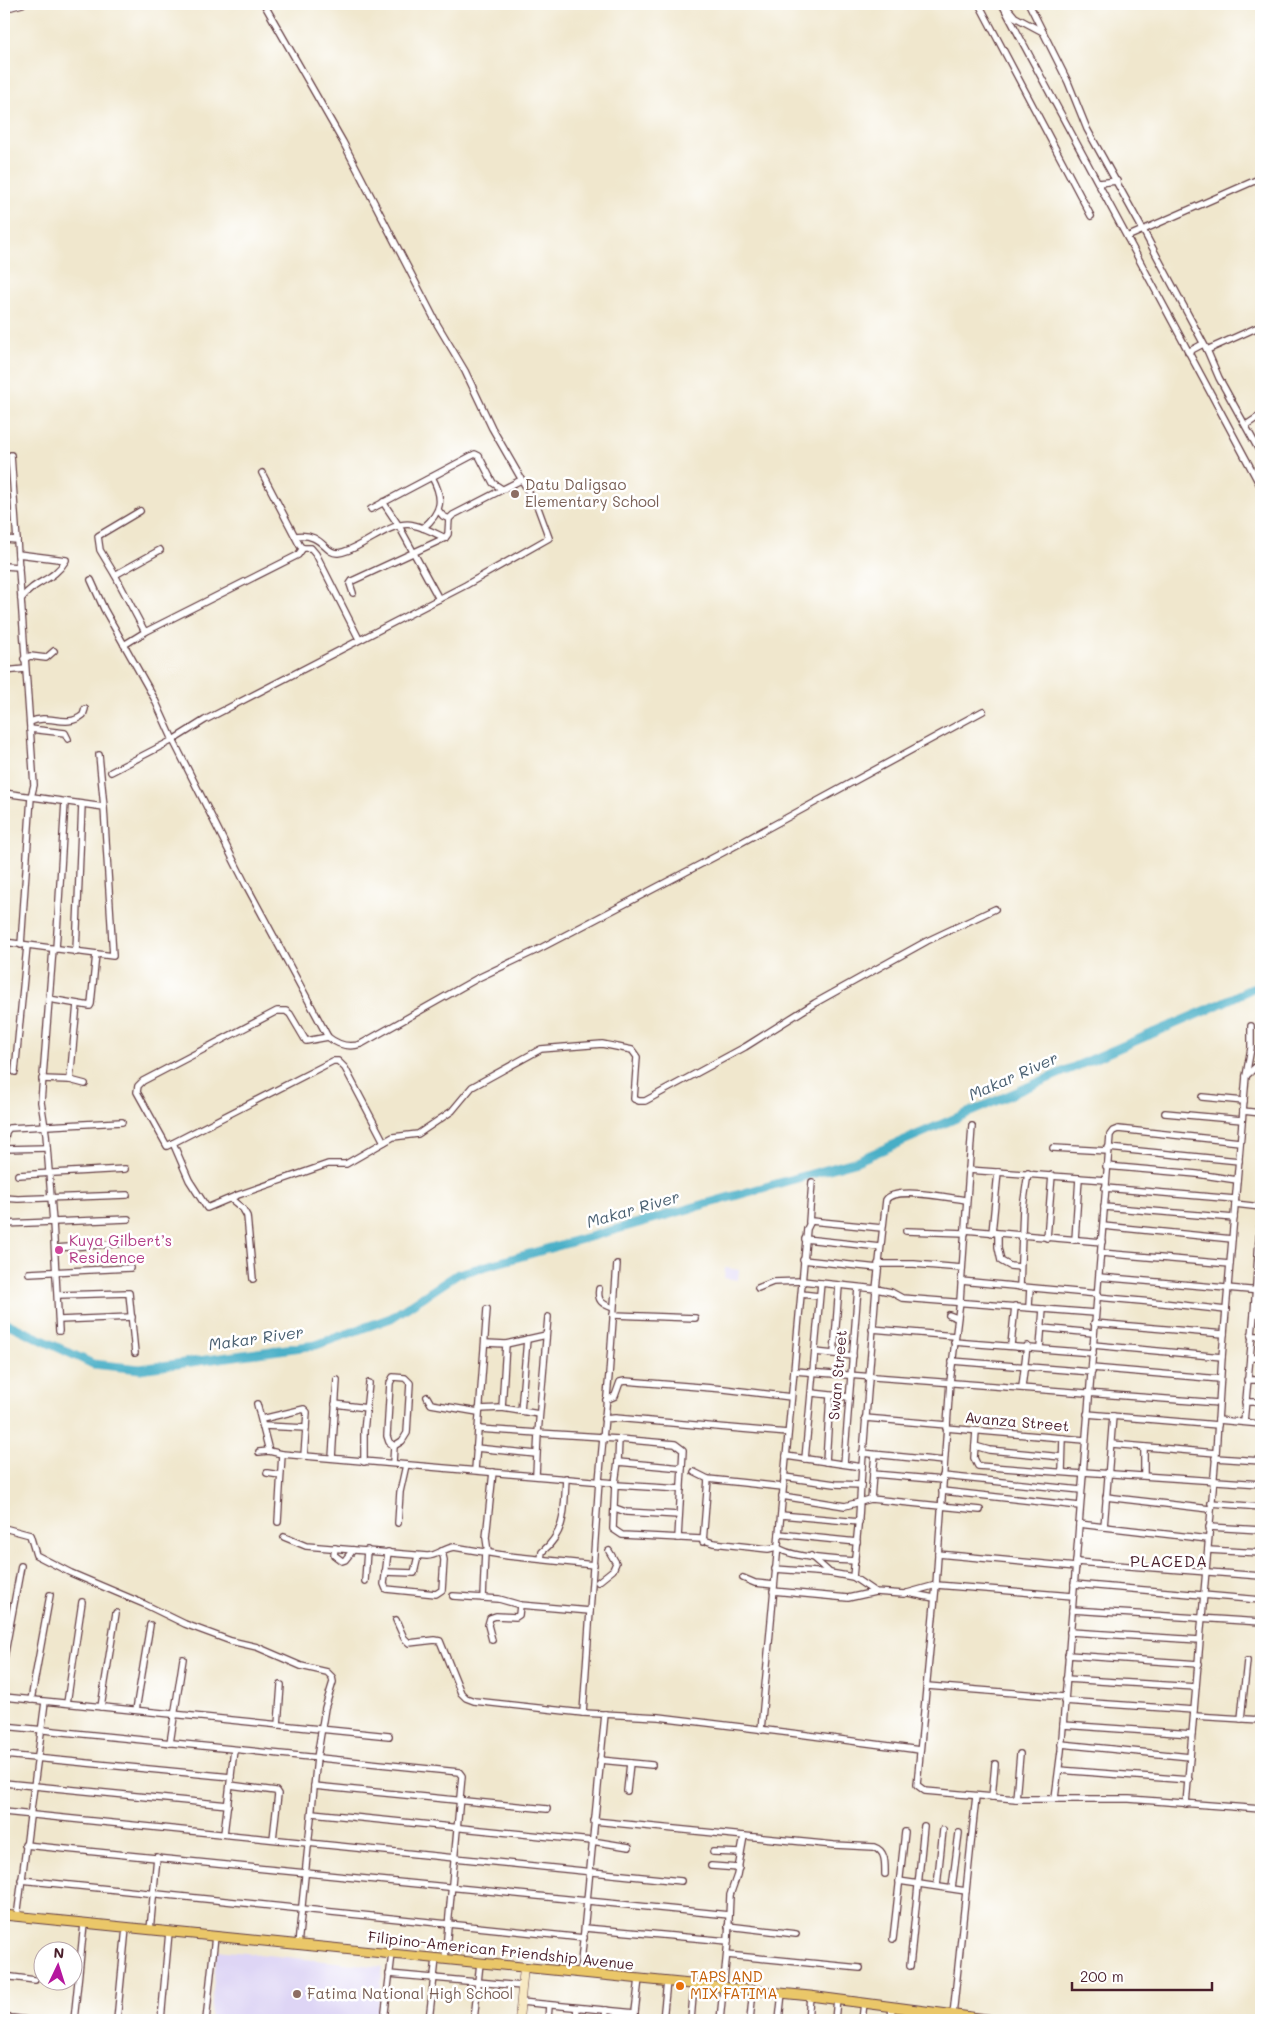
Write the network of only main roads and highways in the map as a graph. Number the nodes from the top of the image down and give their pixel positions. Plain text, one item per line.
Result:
1 (4, 1916) edge
2 (949, 2016) edge
3 (974, 2019) edge
4 (994, 2020) edge

1 - 2 main road, Filipino-American Friendship Avenue
2 - 3 main road, Filipino-American Friendship Avenue
3 - 4 main road, Filipino-American Friendship Avenue

